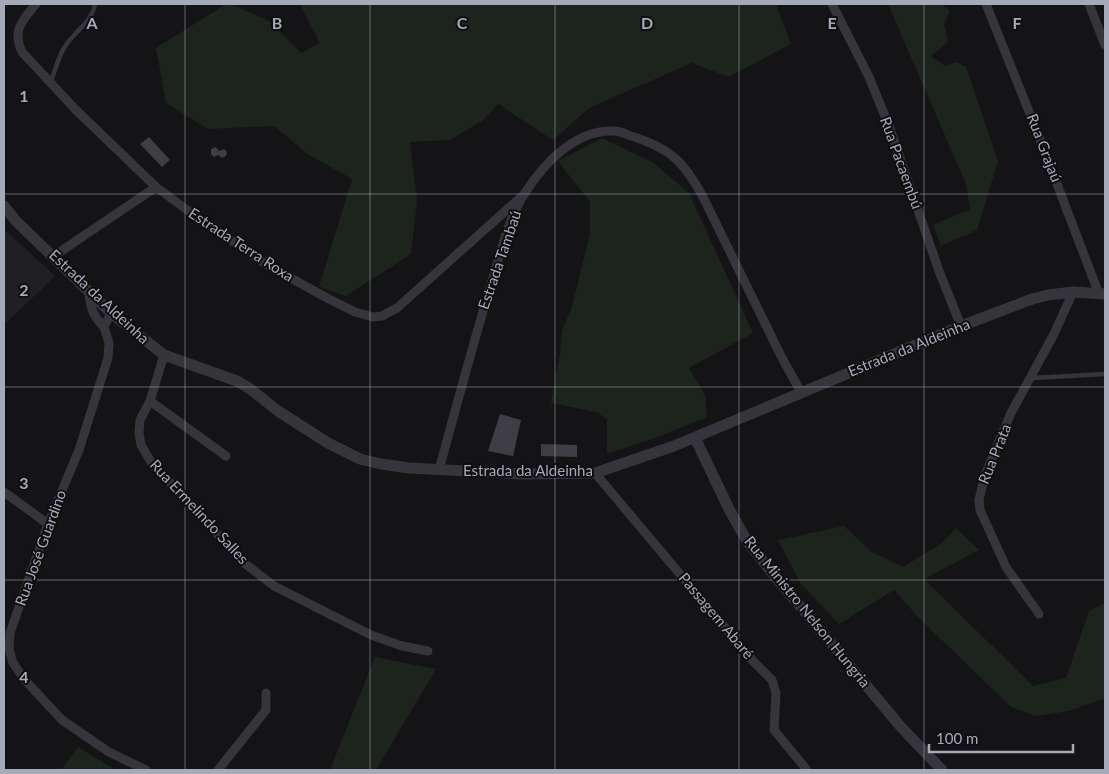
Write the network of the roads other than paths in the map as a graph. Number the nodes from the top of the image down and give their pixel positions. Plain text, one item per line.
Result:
1 (36, 4) edge
2 (95, 4) edge
3 (832, 4) edge
4 (986, 4) edge
5 (1090, 4) edge
6 (1105, 45) edge
7 (50, 83) junction
8 (156, 187) junction
9 (524, 194) junction
10 (4, 206) edge
11 (54, 256) junction
12 (89, 292) junction
13 (1073, 292) junction
14 (1102, 294) edge
15 (111, 313) junction
16 (962, 326) junction
17 (104, 327) junction
18 (164, 355) junction
19 (1105, 374) edge
20 (1032, 378) junction
21 (800, 392) junction
22 (150, 401) junction
23 (695, 438) junction
24 (226, 456) dead end
25 (439, 470) junction
26 (595, 473) junction
27 (4, 492) edge
28 (48, 524) junction
29 (1040, 614) dead end
30 (428, 651) dead end
31 (6, 653) edge
32 (266, 693) dead end
33 (146, 770) edge
34 (218, 770) edge
35 (807, 770) edge
36 (942, 770) edge

1 - 7 street, Estrada Terra Roxa
2 - 7 lane
3 - 16 street, Rua Pacaembú
4 - 14 street, Rua Grajaú
5 - 6 street
7 - 8 street, Estrada Terra Roxa
8 - 9 street, Estrada Terra Roxa
8 - 11 street
9 - 21 street, Estrada Tambaú
9 - 25 street, Estrada Tambaú
10 - 11 street, Estrada da Aldeinha
11 - 12 street, Estrada da Aldeinha
12 - 15 street, Estrada da Aldeinha
12 - 17 street
13 - 14 street, Estrada da Aldeinha
13 - 16 street, Estrada da Aldeinha
13 - 20 street, Rua Prata
15 - 17 street
15 - 18 street, Estrada da Aldeinha
16 - 21 street, Estrada da Aldeinha
17 - 28 street, Rua José Guardino
18 - 22 street, Rua Ermelindo Salles
18 - 25 street, Estrada da Aldeinha
19 - 20 lane
20 - 29 street, Rua Prata
21 - 23 street, Estrada da Aldeinha
22 - 24 street
22 - 30 street, Rua Ermelindo Salles
23 - 26 street, Estrada da Aldeinha
23 - 36 street, Rua Ministro Nelson Hungria
25 - 26 street, Estrada da Aldeinha
26 - 35 street, Passagem Abaré
27 - 28 street
28 - 31 street, Rua José Guardino
31 - 33 street, Rua José Guardino
32 - 34 street

